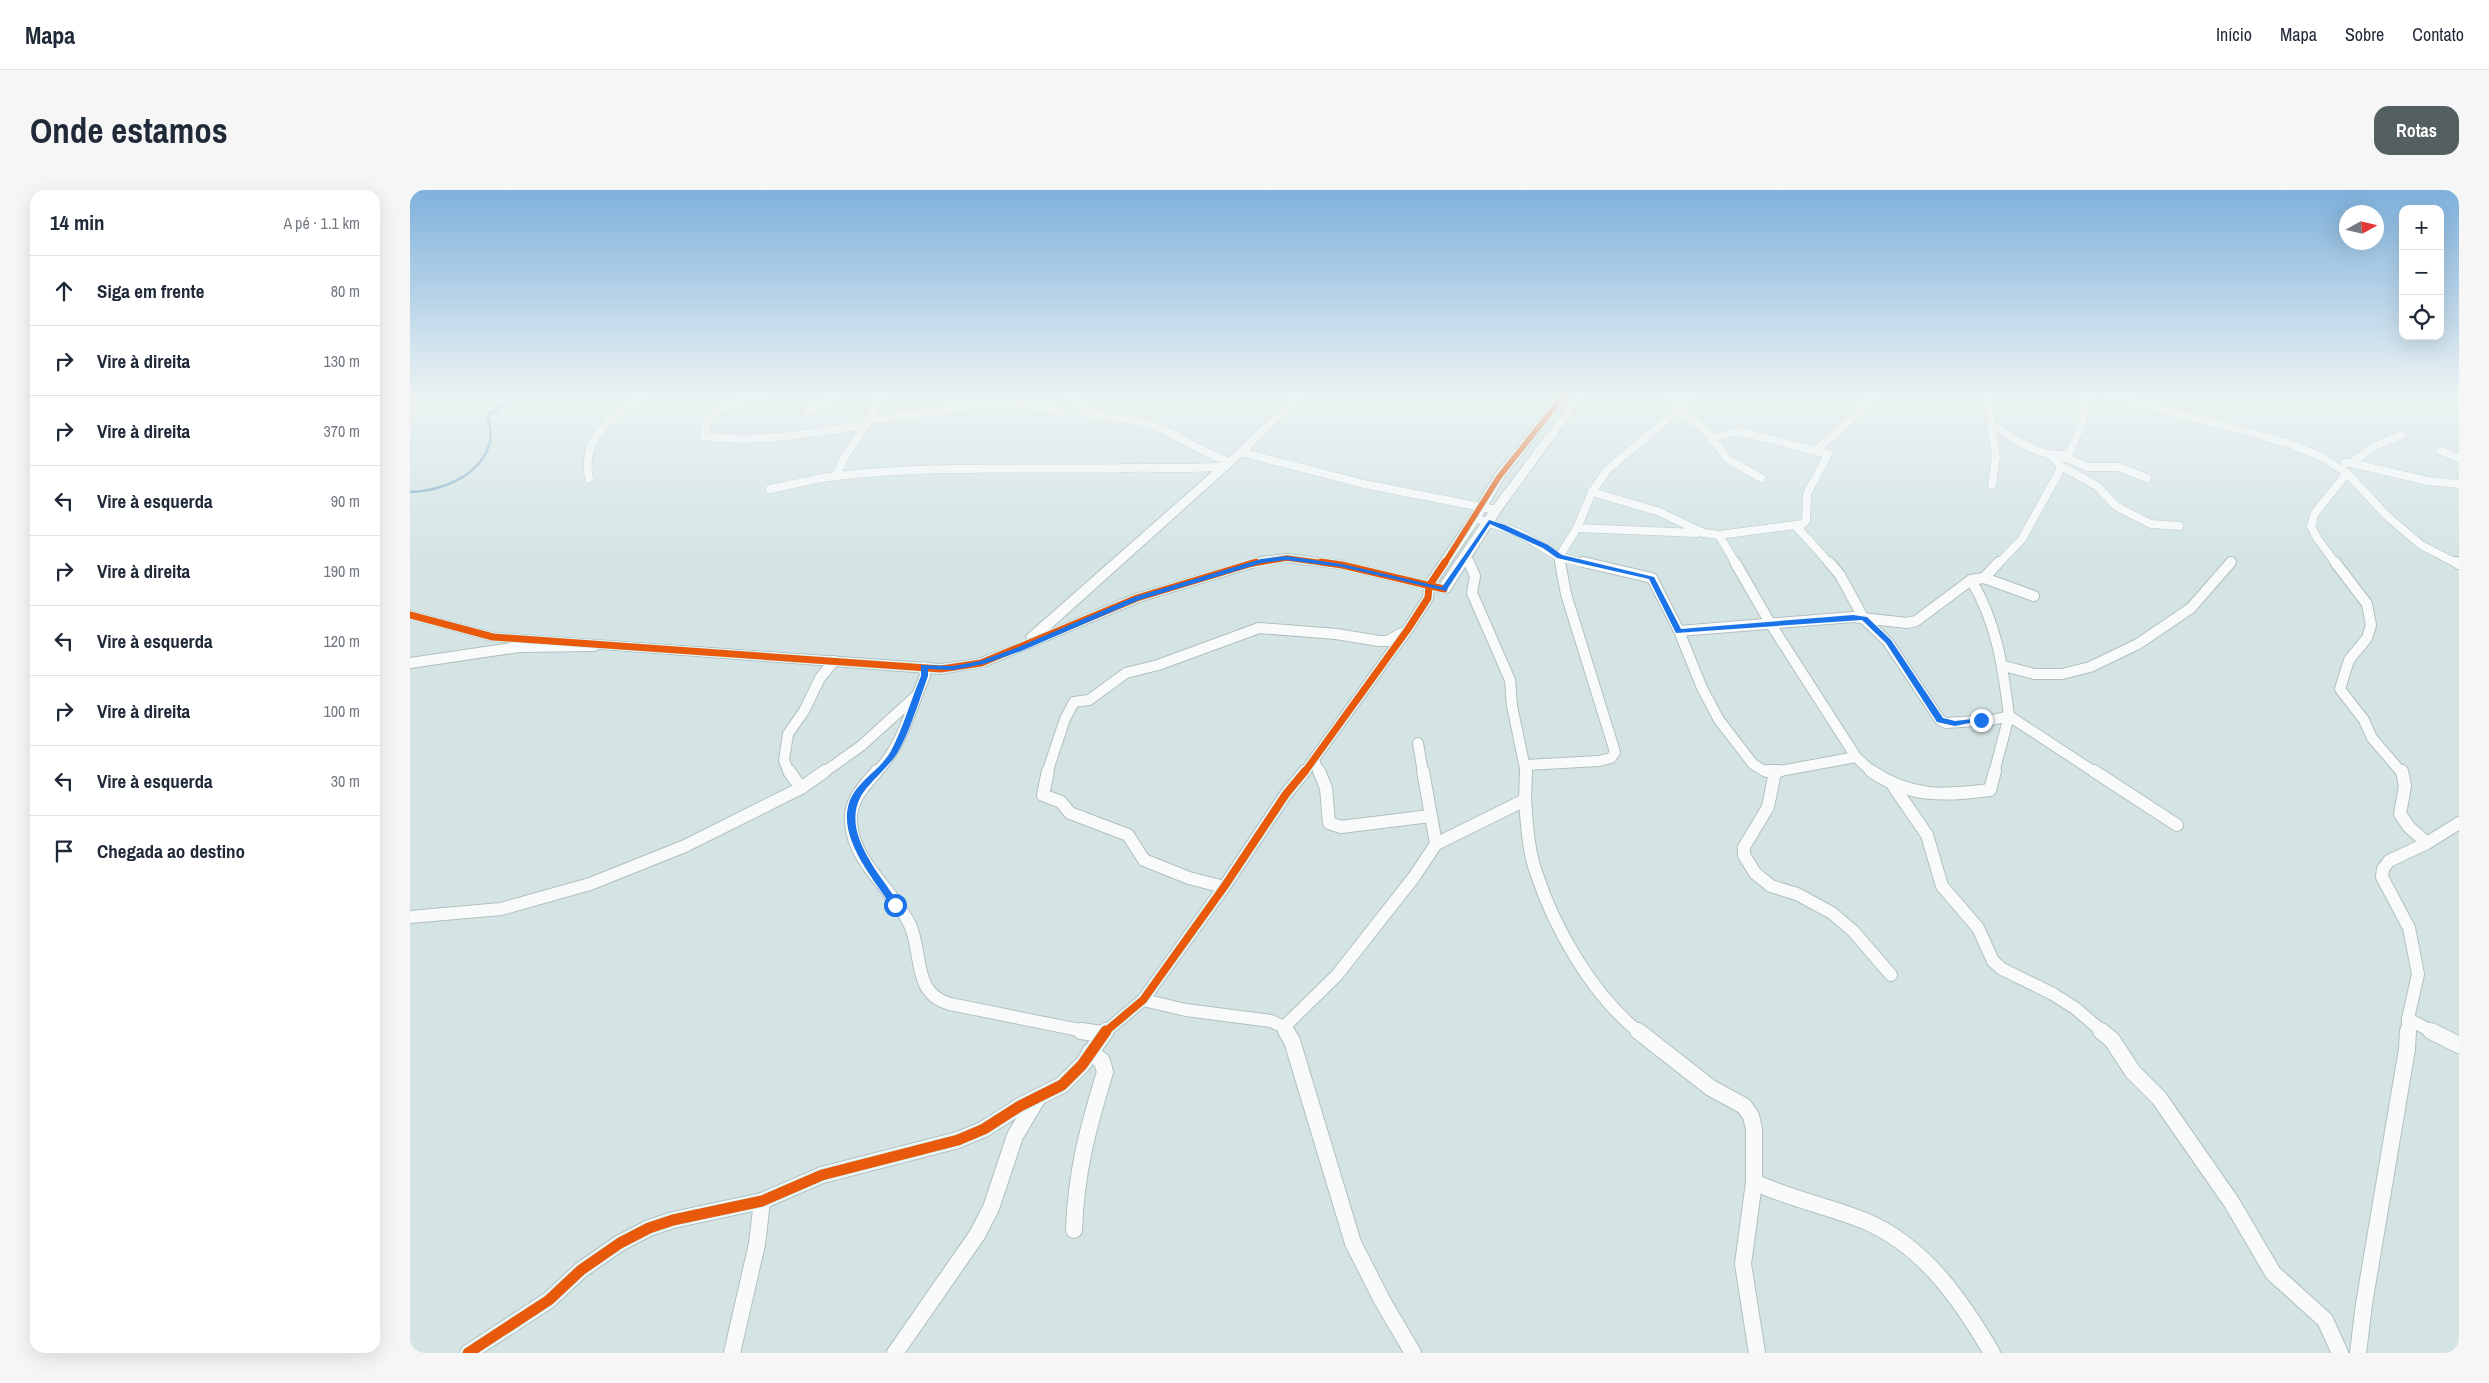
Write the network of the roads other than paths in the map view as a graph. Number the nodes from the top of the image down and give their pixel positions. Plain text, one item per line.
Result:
1 (590, 449) edge
2 (849, 449) edge
3 (1197, 449) edge
4 (1244, 449) edge
5 (1521, 449) edge
6 (1543, 449) edge
7 (1631, 449) edge
8 (1722, 449) edge
9 (1814, 449) edge
10 (1995, 449) edge
11 (2038, 449) edge
12 (2071, 449) edge
13 (2303, 449) edge
14 (2368, 449) edge
15 (1817, 450) joint
16 (2441, 451) dead end
17 (1241, 452) junction
18 (2064, 456) junction
19 (2053, 457) junction
20 (2459, 458) edge
21 (2334, 462) junction
22 (2351, 463) junction
23 (1227, 464) junction
24 (2061, 466) junction
25 (2347, 473) junction
26 (836, 476) junction
27 (1499, 477) junction
28 (589, 478) dead end
29 (1760, 478) dead end
30 (2147, 478) dead end
31 (1521, 479) junction
32 (2459, 484) edge
33 (1992, 486) dead end
34 (770, 489) dead end
35 (1592, 492) junction
36 (1496, 510) junction
37 (1478, 513) junction
38 (1489, 522) junction
39 (1796, 526) junction
40 (2179, 526) dead end
41 (1577, 528) junction
42 (1704, 534) junction
43 (1719, 535) junction
44 (1559, 556) junction
45 (1466, 557) junction
46 (2231, 562) dead end
47 (2459, 564) edge
48 (1984, 578) junction
49 (1971, 580) junction
50 (1429, 592) junction
51 (2034, 596) dead end
52 (410, 615) edge
53 (1864, 619) junction
54 (1770, 623) junction
55 (1408, 630) junction
56 (1679, 631) junction
57 (606, 643) junction
58 (1018, 649) junction
59 (834, 661) junction
60 (410, 662) edge
61 (2004, 666) junction
62 (924, 667) junction
63 (915, 697) junction
64 (2009, 716) junction
65 (1418, 743) dead end
66 (1856, 757) junction
67 (1314, 760) junction
68 (1526, 765) junction
69 (1775, 772) junction
70 (1894, 787) junction
71 (801, 788) junction
72 (1525, 800) junction
73 (1430, 816) junction
74 (2459, 823) edge
75 (2177, 825) dead end
76 (1436, 844) junction
77 (2427, 844) junction
78 (1224, 887) junction
79 (410, 916) edge
80 (1892, 975) dead end
81 (1143, 1000) junction
82 (2408, 1019) junction
83 (1284, 1027) junction
84 (1102, 1034) junction
85 (2459, 1045) edge
86 (1090, 1052) junction
87 (1037, 1099) junction
88 (1754, 1182) junction
89 (762, 1201) junction
90 (1074, 1230) dead end
91 (468, 1353) edge
92 (732, 1353) edge
93 (894, 1353) edge
94 (1413, 1353) edge
95 (1757, 1353) edge
96 (1992, 1353) edge
97 (2340, 1353) edge
98 (2358, 1353) edge

1 - 28 street
2 - 26 street
3 - 23 street
4 - 17 street
5 - 27 street
6 - 31 street
7 - 35 street
8 - 29 street
9 - 15 street
10 - 33 street
11 - 19 street
12 - 18 street
13 - 21 street
14 - 22 street
15 - 39 street
16 - 20 street
17 - 23 street
17 - 37 street
18 - 19 street
18 - 30 street
19 - 24 street
21 - 22 street
21 - 25 street
22 - 32 street
23 - 26 street
23 - 58 street
24 - 40 street
24 - 48 street
25 - 47 street
25 - 77 street
26 - 34 street
27 - 31 street
27 - 37 street
31 - 36 street
35 - 41 street
35 - 42 street
36 - 37 street
36 - 38 street
37 - 38 street
37 - 50 street
38 - 44 street
38 - 45 street
39 - 43 street
39 - 53 street
41 - 42 street
41 - 44 street
42 - 43 street
43 - 54 street
44 - 56 street
44 - 68 street
45 - 50 street
45 - 68 street
46 - 61 street
48 - 49 street
48 - 51 street
49 - 53 street
49 - 61 street
50 - 55 street
50 - 58 street
52 - 57 street
53 - 54 street
53 - 64 street
54 - 56 street
54 - 66 street
55 - 67 street
55 - 78 street
56 - 69 street
57 - 59 street
57 - 60 street
58 - 62 street
59 - 62 street
59 - 71 street
61 - 64 street
62 - 63 street
63 - 71 street
63 - 84 street
64 - 70 street
64 - 75 street
65 - 73 street
66 - 69 street
66 - 70 street
67 - 73 street
67 - 78 street
68 - 72 street
69 - 80 street
70 - 97 street
71 - 79 street
72 - 76 street
72 - 88 street
73 - 76 street
74 - 77 street
76 - 83 street
77 - 82 street
78 - 81 street
81 - 83 street
81 - 84 street
82 - 85 street
82 - 98 street
83 - 94 street
84 - 86 street
86 - 87 street
86 - 90 street
87 - 89 street
87 - 93 street
88 - 95 street
88 - 96 street
89 - 91 street
89 - 92 street

